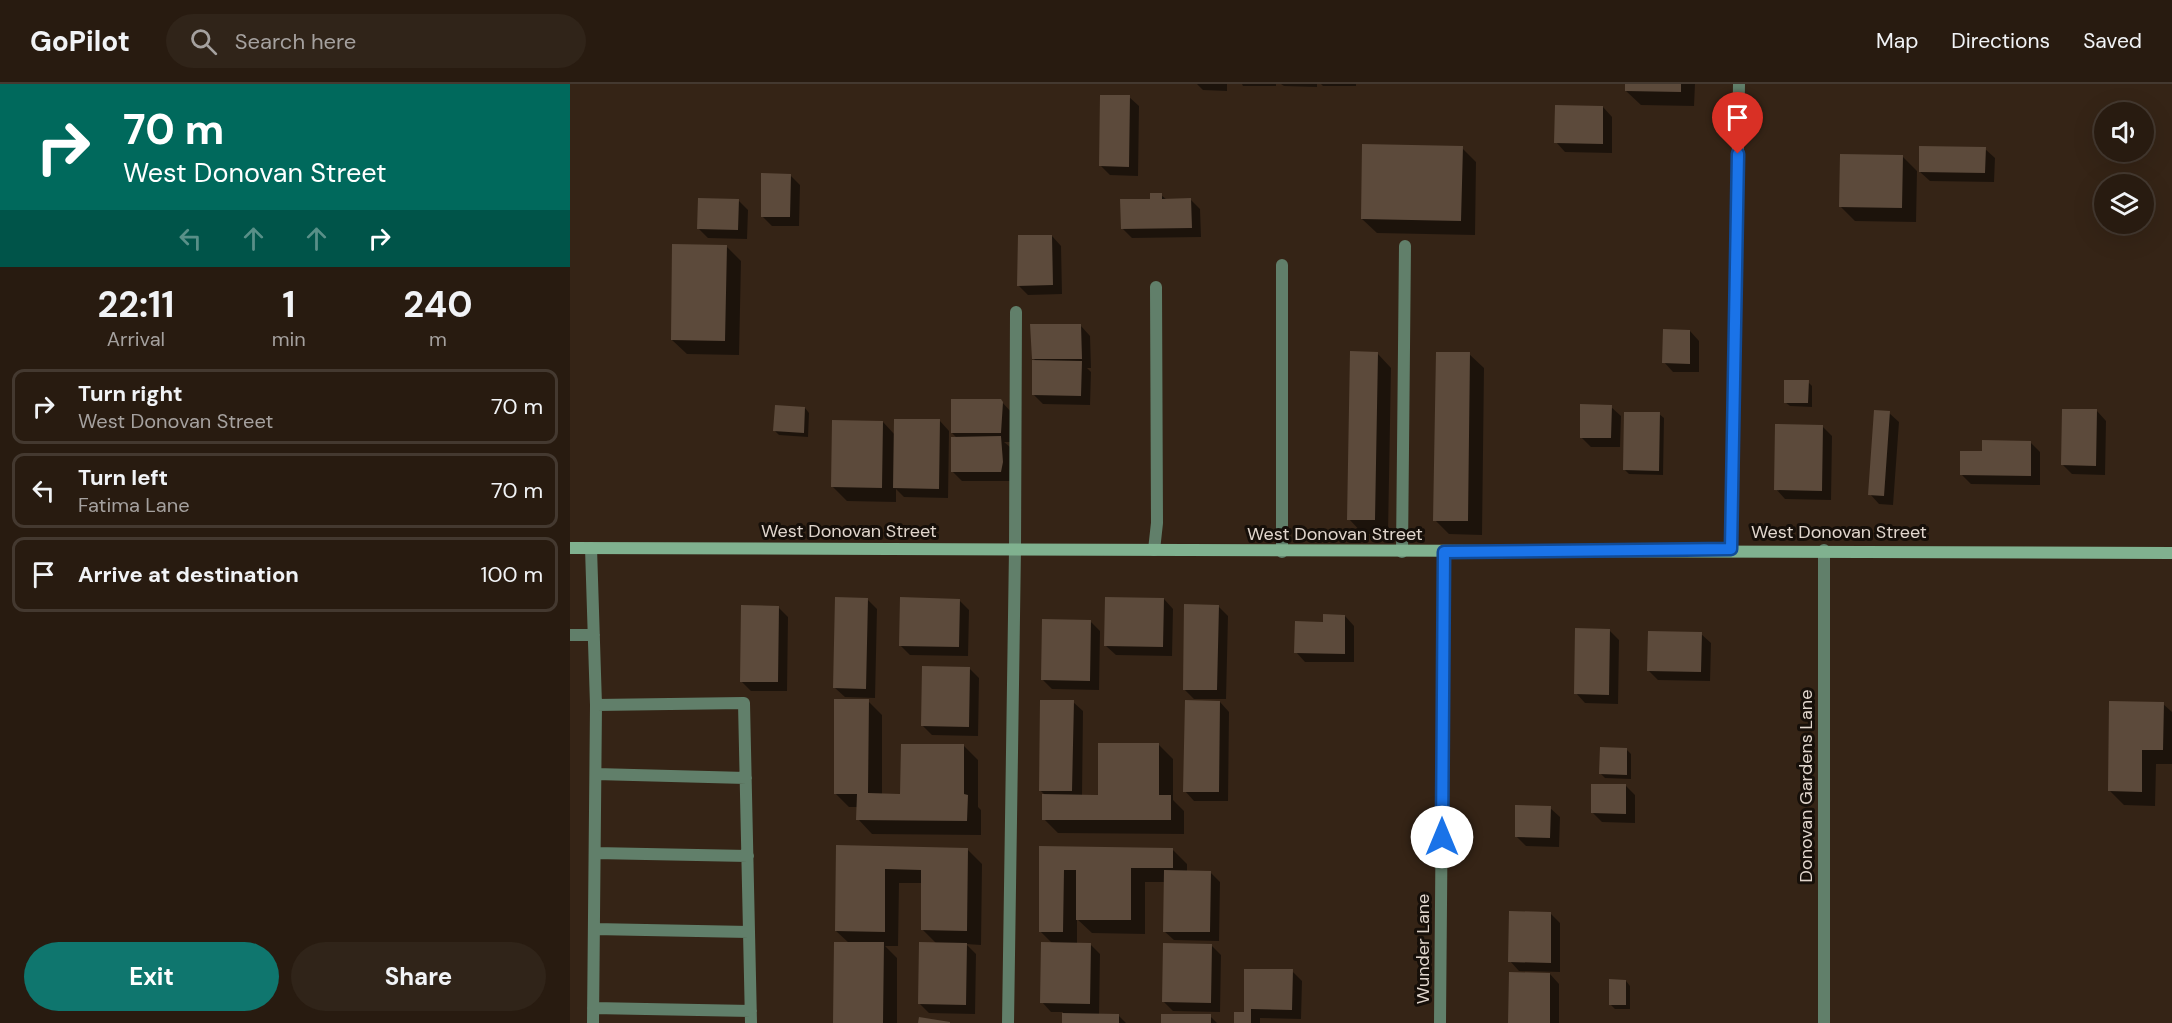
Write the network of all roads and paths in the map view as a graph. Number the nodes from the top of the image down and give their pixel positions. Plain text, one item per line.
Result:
1 (1739, 84) edge
2 (1405, 246) dead end
3 (1282, 265) dead end
4 (1156, 287) dead end
5 (1016, 312) dead end
6 (570, 548) edge
7 (591, 548) junction
8 (1015, 549) junction
9 (1731, 549) junction
10 (1154, 550) junction
11 (1824, 550) junction
12 (1282, 552) junction
13 (1402, 552) junction
14 (1444, 552) junction
15 (2172, 553) edge
16 (570, 635) edge
17 (594, 635) junction
18 (596, 705) junction
19 (596, 774) junction
20 (746, 778) junction
21 (595, 853) junction
22 (748, 856) junction
23 (594, 929) junction
24 (749, 932) junction
25 (593, 1008) junction
26 (751, 1017) edge
27 (593, 1023) edge
28 (1008, 1023) edge
29 (1440, 1023) edge
30 (1824, 1023) edge

1 - 9 street
2 - 13 street
3 - 12 street
4 - 10 street
5 - 8 street
6 - 7 street, West Donovan Street
7 - 8 street, West Donovan Street
7 - 17 street
8 - 10 street, West Donovan Street
8 - 28 street
9 - 11 street, West Donovan Street
9 - 14 street, West Donovan Street
10 - 12 street, West Donovan Street
11 - 15 street, West Donovan Street
11 - 30 street, Donovan Gardens Lane
12 - 13 street, West Donovan Street
13 - 14 street, West Donovan Street
14 - 29 street, Wunder Lane
16 - 17 street
17 - 18 street
18 - 19 street
18 - 20 street
19 - 20 street
19 - 21 street
20 - 22 street
21 - 22 street
21 - 23 street
22 - 24 street
23 - 24 street
23 - 25 street
24 - 26 street
25 - 26 street
25 - 27 street

